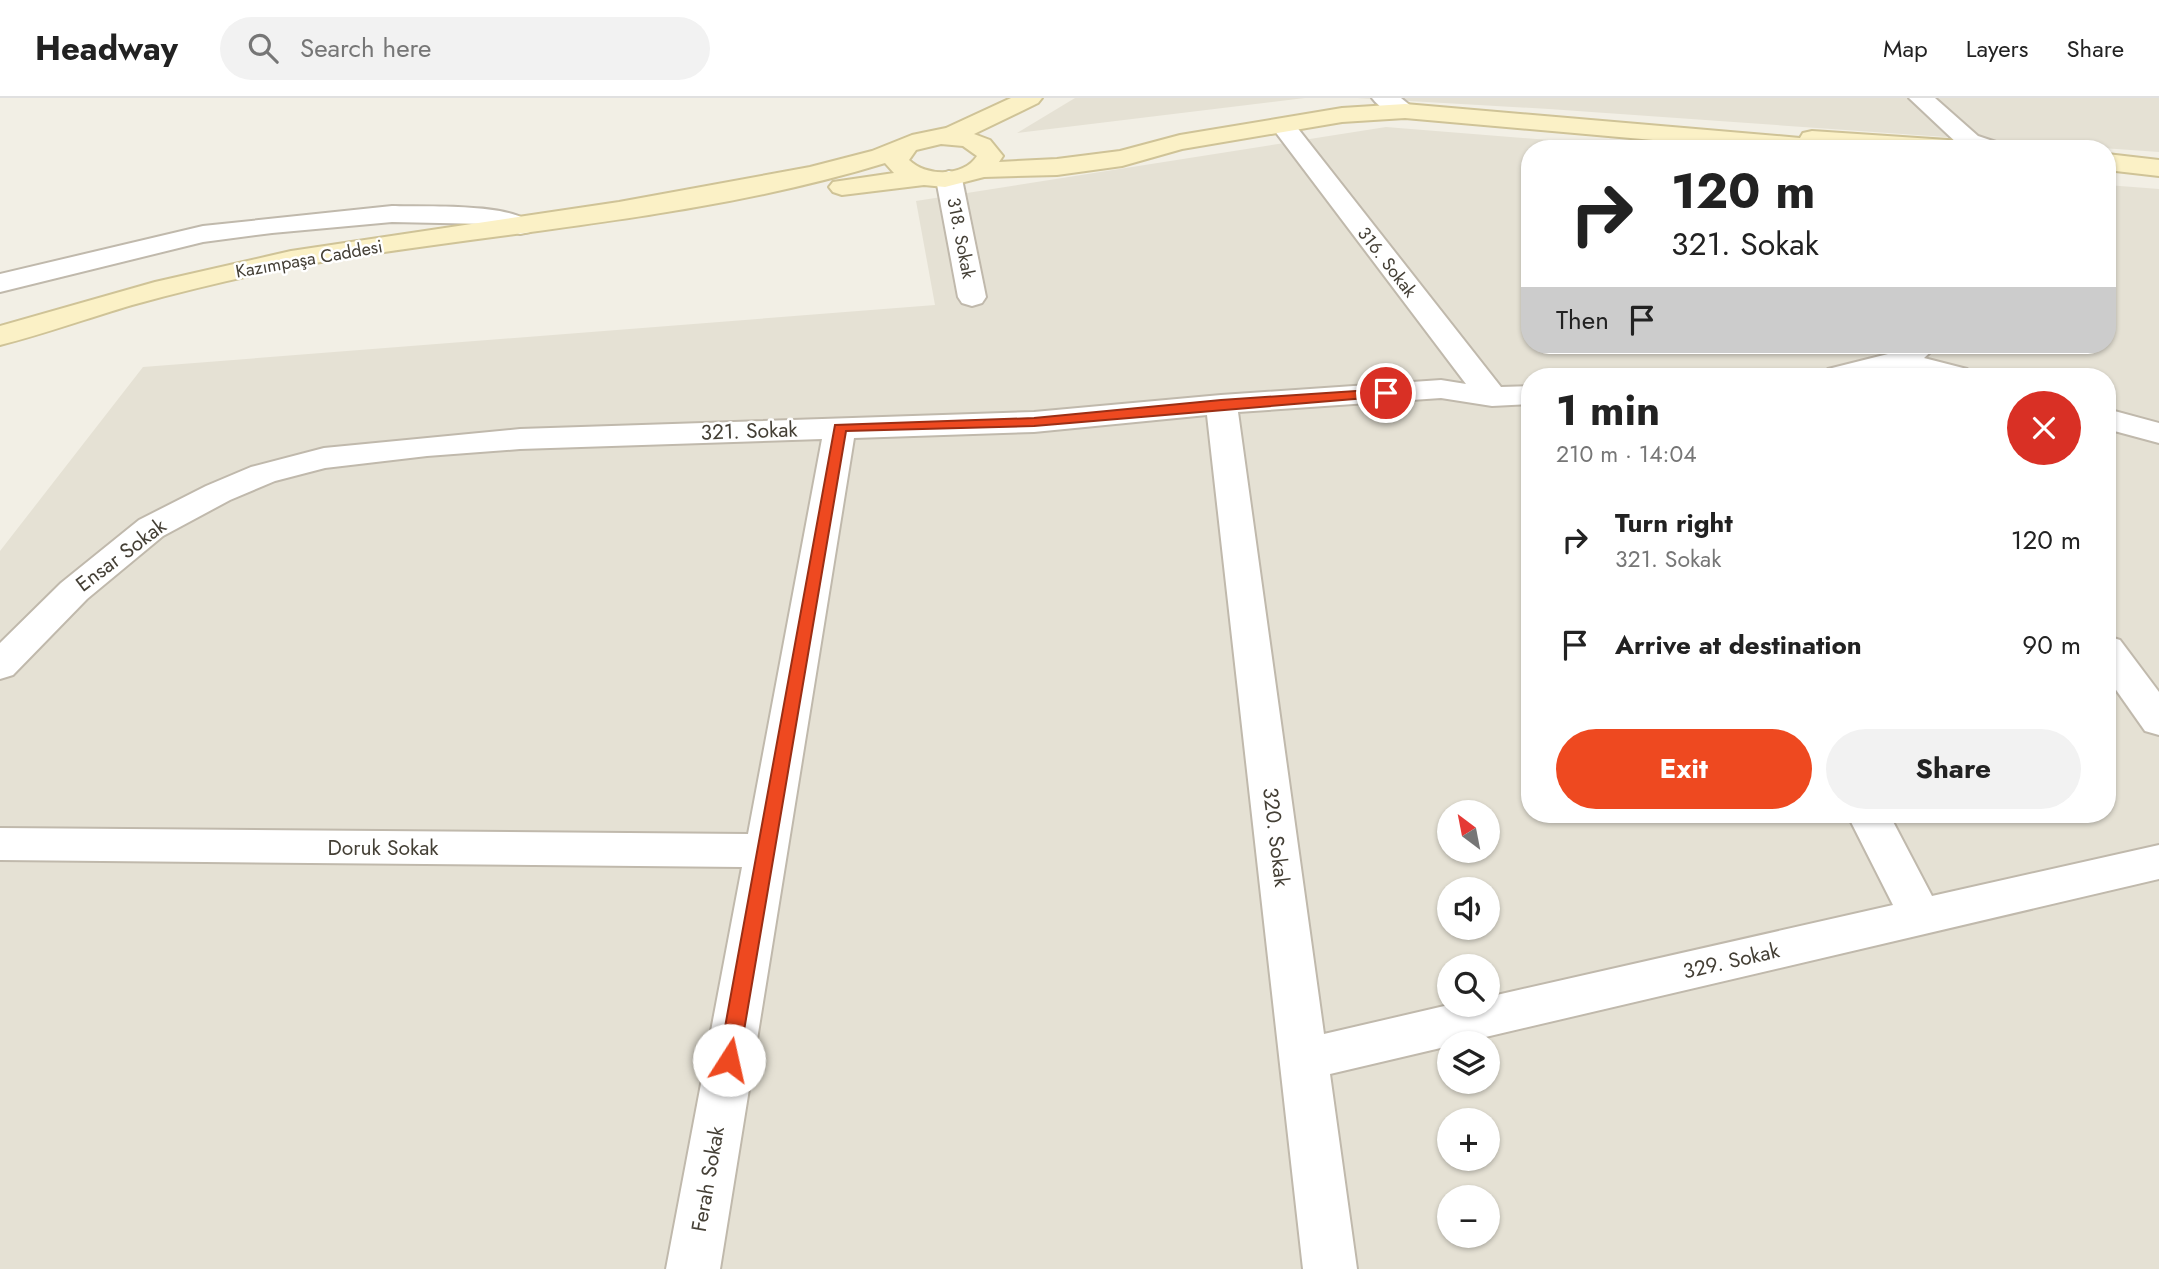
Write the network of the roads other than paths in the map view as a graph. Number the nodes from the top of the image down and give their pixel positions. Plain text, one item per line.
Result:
1 (1030, 98) edge
2 (1048, 98) edge
3 (1921, 98) edge
4 (1395, 105) edge
5 (1283, 127) junction
6 (1705, 136) junction
7 (941, 137) junction
8 (1747, 140) edge
9 (1855, 140) edge
10 (1962, 140) edge
11 (904, 148) junction
12 (982, 155) junction
13 (2116, 163) edge
14 (2159, 168) edge
15 (2116, 176) edge
16 (2159, 176) edge
17 (922, 178) junction
18 (949, 179) junction
19 (624, 211) junction
20 (520, 226) junction
21 (0, 282) edge
22 (972, 298) dead end
23 (0, 337) edge
24 (1911, 360) edge
25 (1875, 368) edge
26 (1934, 368) edge
27 (1521, 395) edge
28 (1492, 397) junction
29 (1221, 404) junction
30 (2116, 421) edge
31 (840, 428) junction
32 (2159, 433) edge
33 (263, 474) joint
34 (2116, 661) edge
35 (0, 666) edge
36 (2159, 721) edge
37 (1873, 823) edge
38 (0, 844) edge
39 (766, 851) junction
40 (2159, 862) edge
41 (1921, 917) junction
42 (1304, 1059) junction
43 (692, 1269) edge
44 (1330, 1269) edge

1 - 7 main road
2 - 12 main road
3 - 10 street
4 - 5 main road
4 - 6 main road
5 - 12 main road
5 - 28 street, 316. Sokak
6 - 8 main road
6 - 9 main road
7 - 11 main road, Kazımpaşa Caddesi
7 - 12 main road
11 - 17 main road
11 - 19 main road, Kazımpaşa Caddesi
12 - 18 main road, Kazımpaşa Caddesi
13 - 14 main road
15 - 16 main road
17 - 18 main road, Kazımpaşa Caddesi
17 - 19 main road, Kazımpaşa Caddesi
18 - 22 street, 318. Sokak
19 - 20 main road, Kazımpaşa Caddesi
20 - 21 street
20 - 23 main road, Kazımpaşa Caddesi
24 - 25 street
24 - 26 street
27 - 28 street, 321. Sokak
28 - 29 street, 321. Sokak
29 - 31 street, 321. Sokak
29 - 42 street, 320. Sokak
30 - 32 street
31 - 33 street, 321. Sokak
31 - 39 street, Ferah Sokak
33 - 35 street, Ensar Sokak
34 - 36 street
37 - 41 street
38 - 39 street, Doruk Sokak
39 - 43 street, Ferah Sokak
40 - 41 street, 329. Sokak
41 - 42 street, 329. Sokak
42 - 44 street, 320. Sokak

